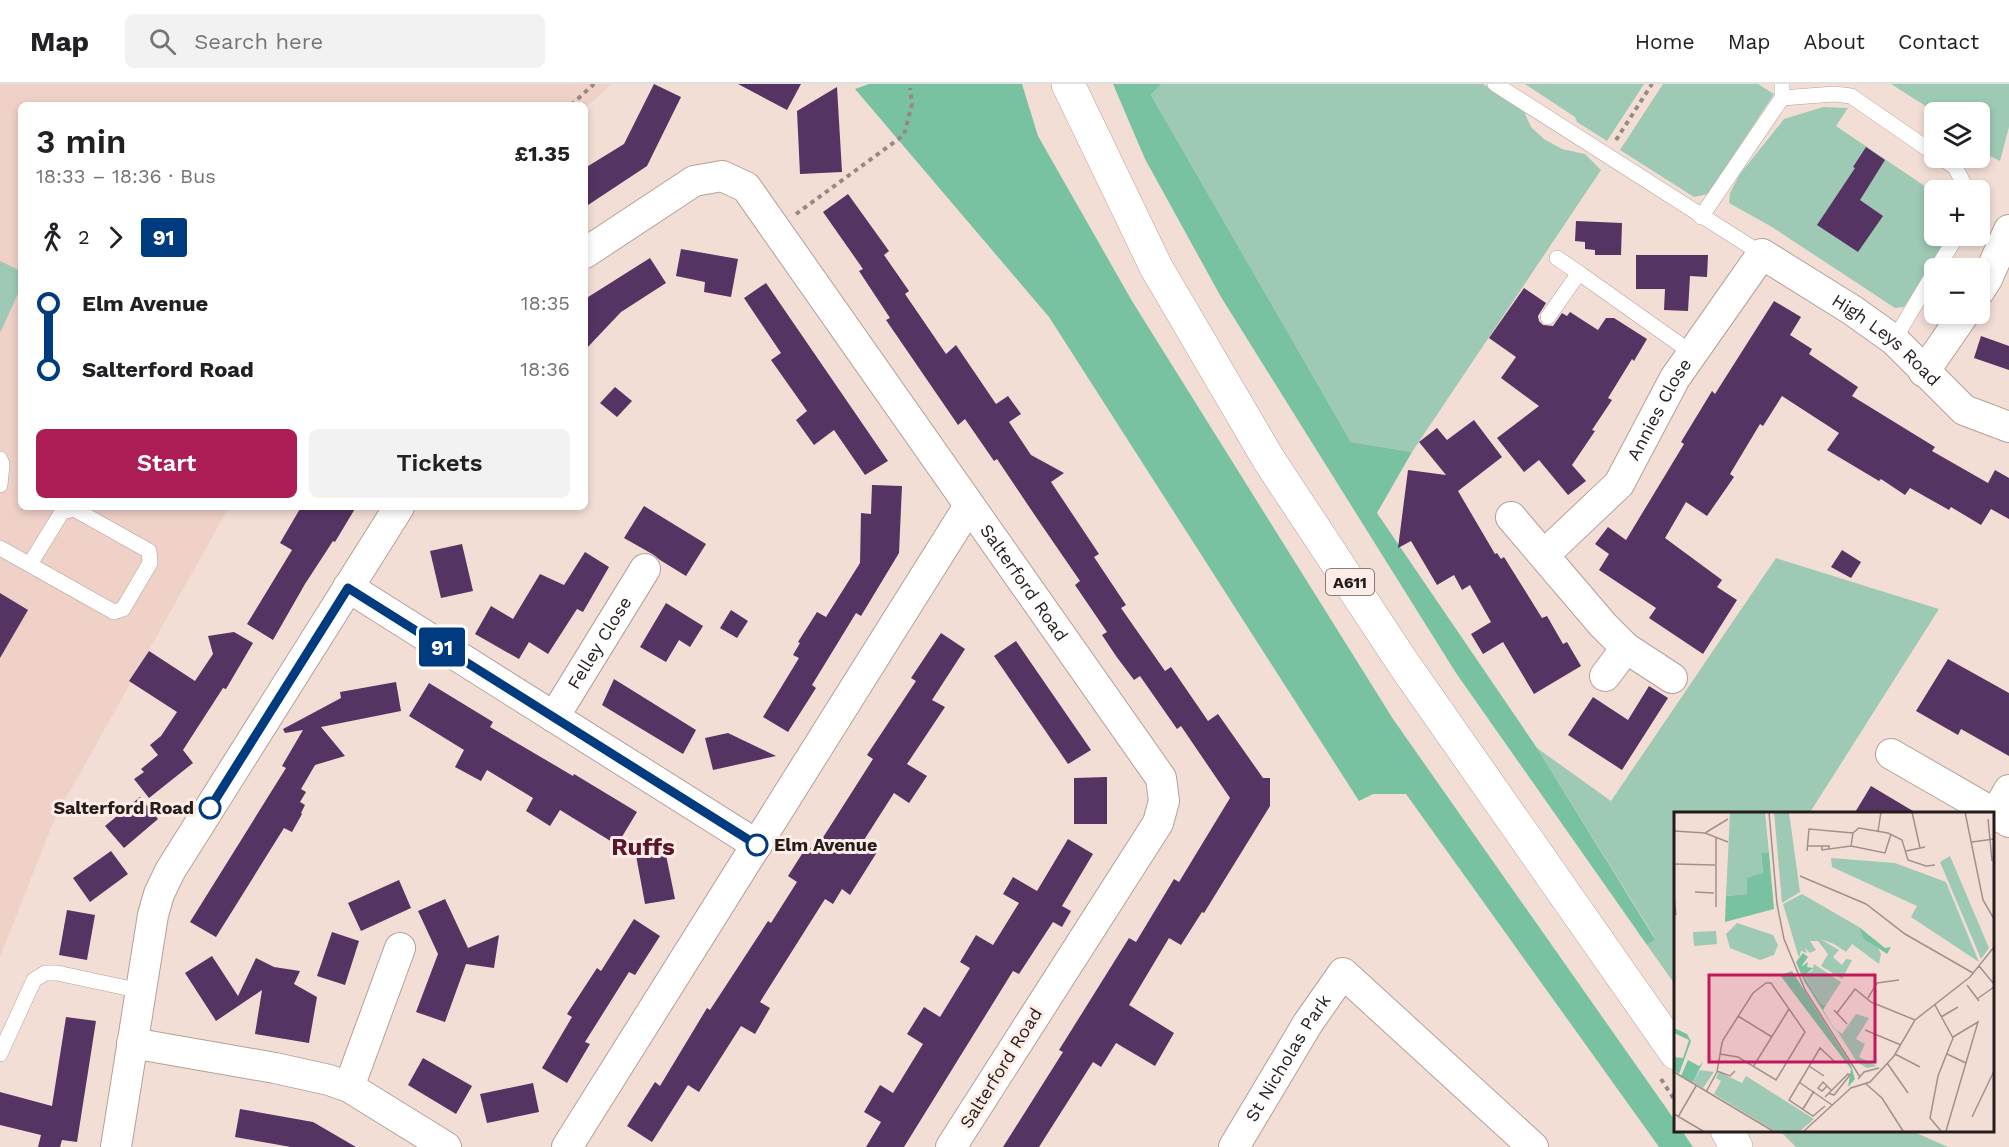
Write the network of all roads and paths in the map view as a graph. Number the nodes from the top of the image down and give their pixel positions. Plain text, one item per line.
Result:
1 (594, 84) edge
2 (1068, 84) edge
3 (1495, 84) edge
4 (1652, 84) edge
5 (909, 85) edge
6 (1782, 91) edge
7 (574, 102) edge
8 (1924, 146) edge
9 (1606, 156) junction
10 (1701, 217) junction
11 (776, 229) junction
12 (2009, 230) edge
13 (588, 251) edge
14 (1762, 254) junction
15 (1557, 258) dead end
16 (1990, 272) edge
17 (1579, 273) junction
18 (1924, 290) edge
19 (1548, 317) dead end
20 (1957, 324) edge
21 (1894, 340) junction
22 (1692, 354) junction
23 (1924, 372) junction
24 (2009, 427) edge
25 (0, 459) edge
26 (0, 485) edge
27 (969, 506) junction
28 (70, 510) edge
29 (76, 510) edge
30 (397, 510) edge
31 (1511, 516) dead end
32 (0, 548) edge
33 (1544, 555) junction
34 (30, 564) junction
35 (645, 569) dead end
36 (348, 588) junction
37 (1626, 648) junction
38 (1605, 676) dead end
39 (1672, 678) dead end
40 (554, 717) junction
41 (1891, 754) dead end
42 (2004, 809) edge
43 (757, 845) junction
44 (400, 948) dead end
45 (141, 991) junction
46 (132, 1044) junction
47 (1674, 1050) edge
48 (0, 1054) edge
49 (349, 1087) junction
50 (116, 1147) edge
51 (446, 1147) edge
52 (567, 1147) edge
53 (951, 1147) edge
54 (1234, 1147) edge
55 (1533, 1147) edge

1 - 7 path
2 - 47 main road, A611
3 - 9 lane
4 - 9 path
5 - 11 path
6 - 8 lane
6 - 10 lane
9 - 10 lane
10 - 14 lane
11 - 13 street, Salterford Road
11 - 27 street, Salterford Road
12 - 16 street
14 - 21 street, High Leys Road
14 - 22 street, Annies Close
15 - 17 lane
17 - 19 lane
17 - 22 lane
18 - 21 lane
20 - 23 street
21 - 23 street, High Leys Road
22 - 33 street, Annies Close
23 - 24 street, High Leys Road
25 - 26 lane
27 - 43 street
27 - 53 street, Salterford Road
28 - 34 lane
29 - 34 lane
30 - 36 street
31 - 33 street
32 - 34 lane
33 - 37 street
35 - 40 street, Felley Close
36 - 40 street
36 - 45 street
37 - 38 street
37 - 39 street
40 - 43 street
41 - 42 street
43 - 52 street
44 - 49 street
45 - 46 street
45 - 48 lane
46 - 49 street
46 - 50 street
49 - 51 street
54 - 55 street, St Nicholas Park

